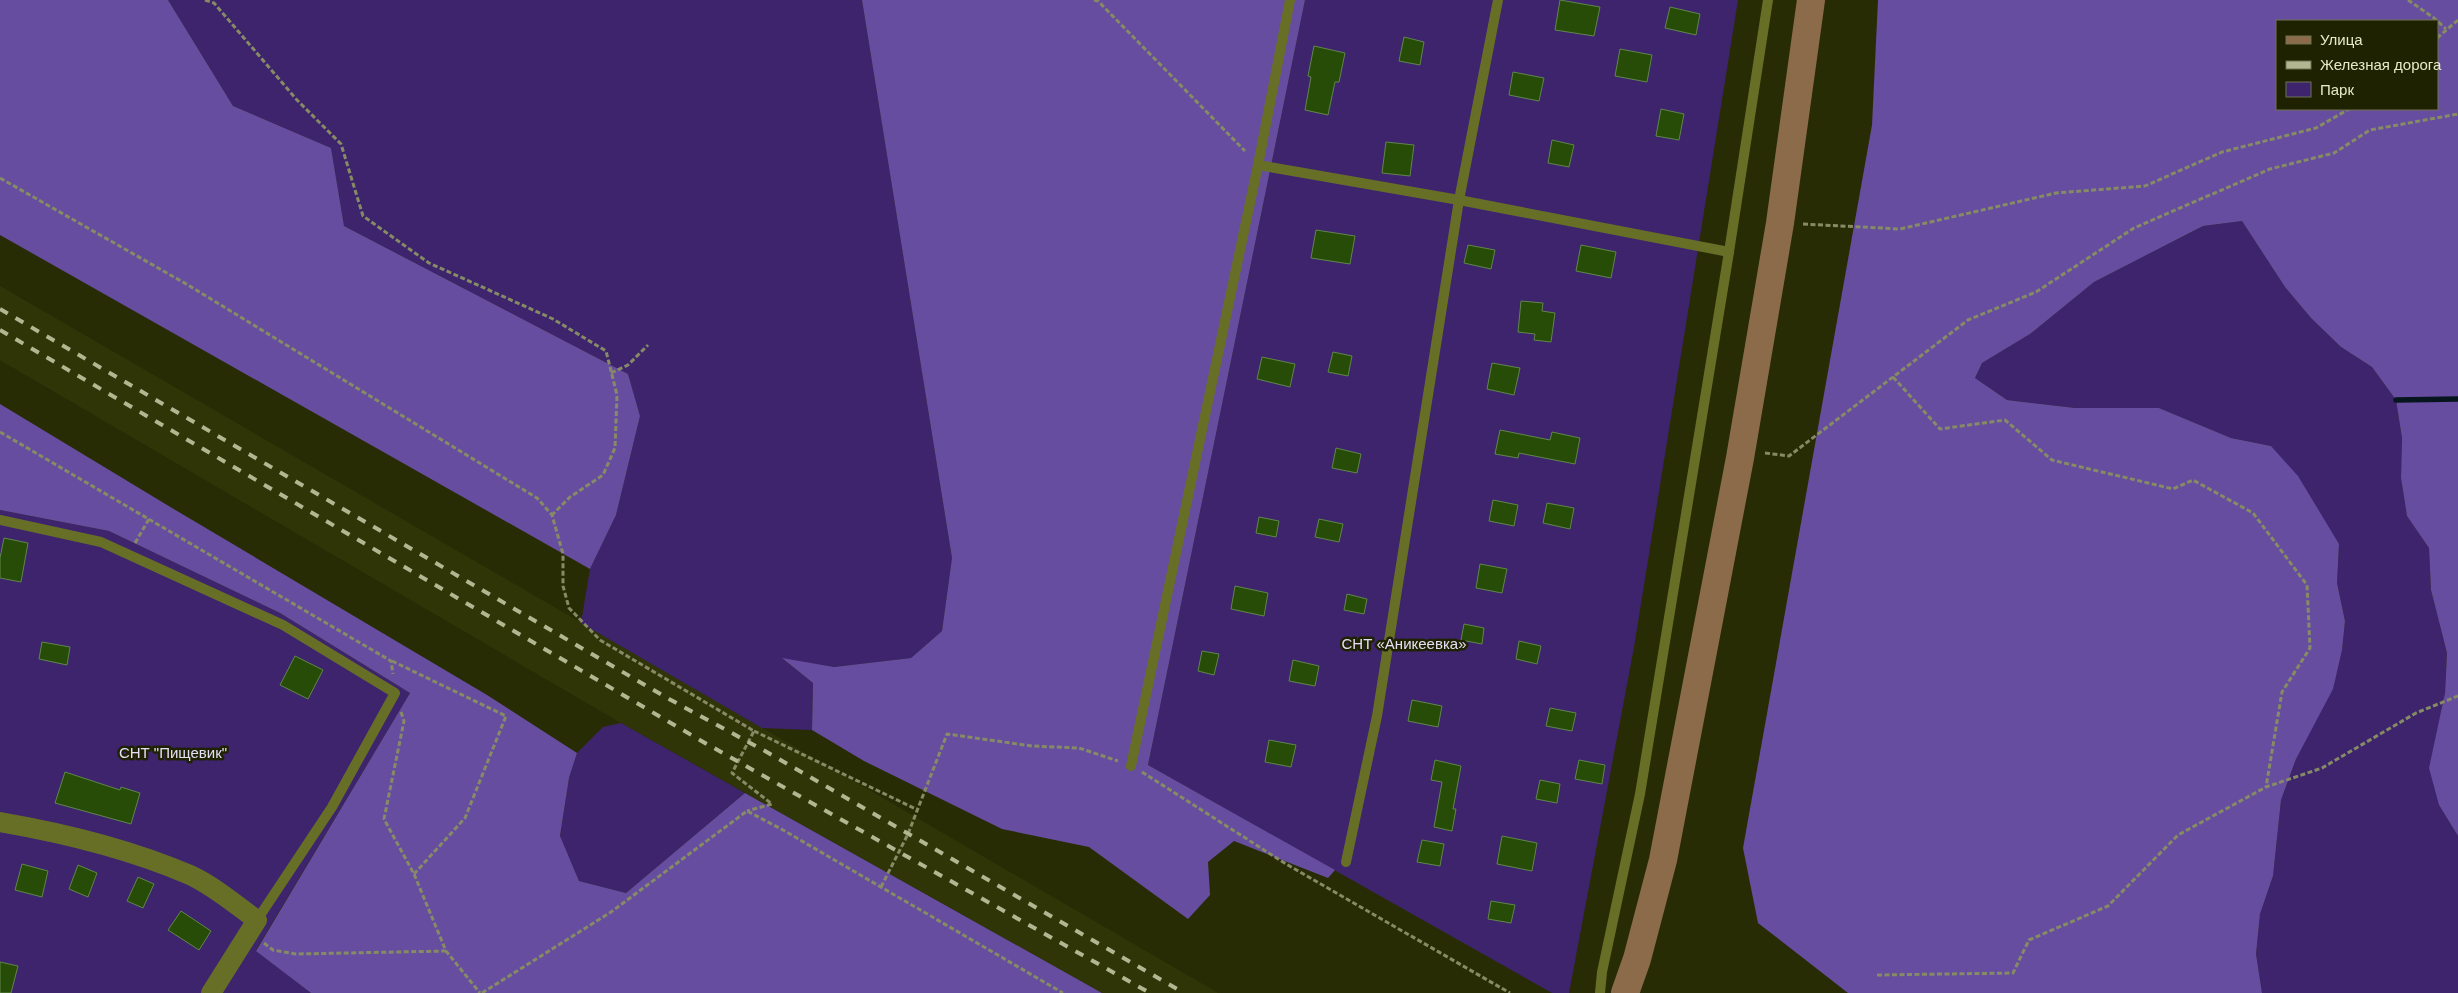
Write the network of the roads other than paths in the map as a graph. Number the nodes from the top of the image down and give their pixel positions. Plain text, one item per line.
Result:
1 (1290, 0) edge
2 (1498, 0) edge
3 (1768, 0) edge
4 (1811, 0) edge
5 (1258, 165) junction
6 (1459, 200) junction
7 (1729, 252) junction
8 (0, 520) edge
9 (1131, 766) road end
10 (0, 822) edge
11 (1346, 862) dead end
12 (257, 920) junction
13 (212, 993) edge
14 (1600, 993) edge
15 (1626, 993) edge

1 - 5 lane
2 - 6 lane
3 - 7 lane
4 - 15 street
5 - 6 lane
5 - 9 lane
6 - 7 lane
6 - 11 lane
7 - 14 lane
8 - 12 lane
10 - 12 street
12 - 13 street

